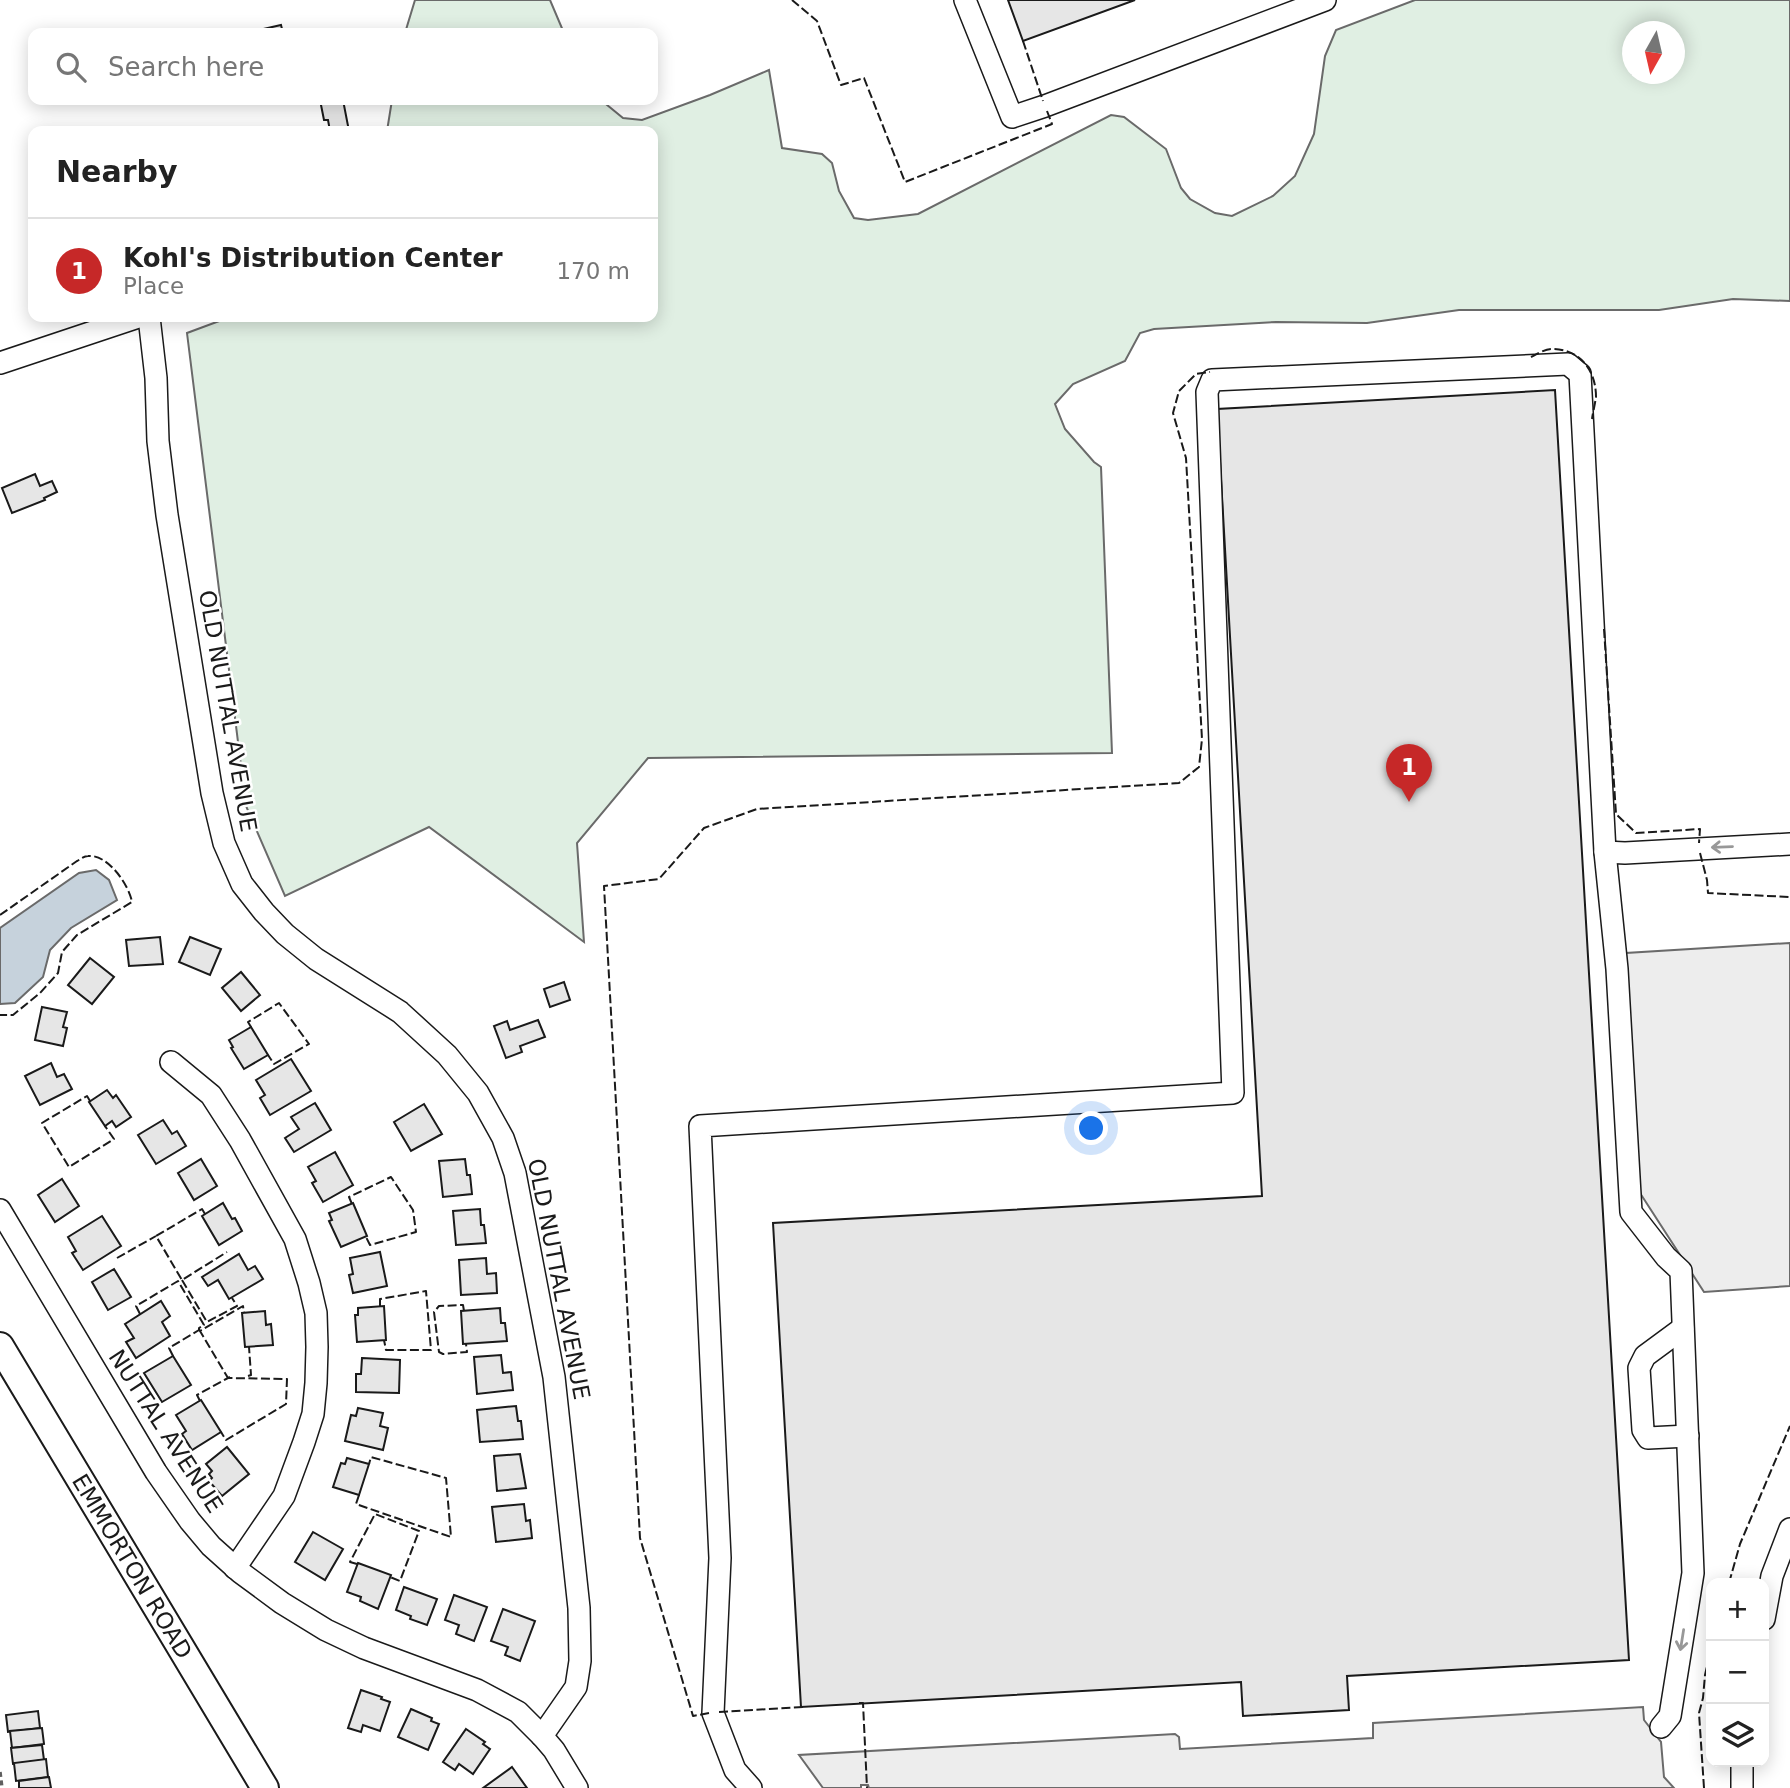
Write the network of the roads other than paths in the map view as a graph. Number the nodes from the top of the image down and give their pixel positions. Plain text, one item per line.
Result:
1 (965, 0) edge
2 (1325, 0) edge
3 (123, 322) edge
4 (150, 322) edge
5 (0, 363) edge
6 (1790, 844) edge
7 (1605, 852) junction
8 (171, 1062) dead end
9 (0, 1210) edge
10 (1683, 1328) junction
11 (0, 1346) edge
12 (1688, 1436) junction
13 (1790, 1530) edge
14 (235, 1568) junction
15 (1769, 1592) edge
16 (1661, 1727) dead end
17 (542, 1735) junction
18 (1742, 1767) edge
19 (265, 1788) edge
20 (577, 1788) edge
21 (751, 1788) edge
22 (1742, 1788) edge

1 - 2 street
3 - 5 street
4 - 17 street, OLD NUTTAL AVENUE
6 -> 7 street
7 - 10 street
7 - 21 street
8 - 14 street
9 - 14 street, NUTTAL AVENUE
10 - 12 street
10 - 12 street
11 - 19 main road, EMMORTON ROAD
12 -> 16 street
13 - 15 street
14 - 17 street, NUTTAL AVENUE
17 - 20 street, NUTTAL AVENUE
18 - 22 street

